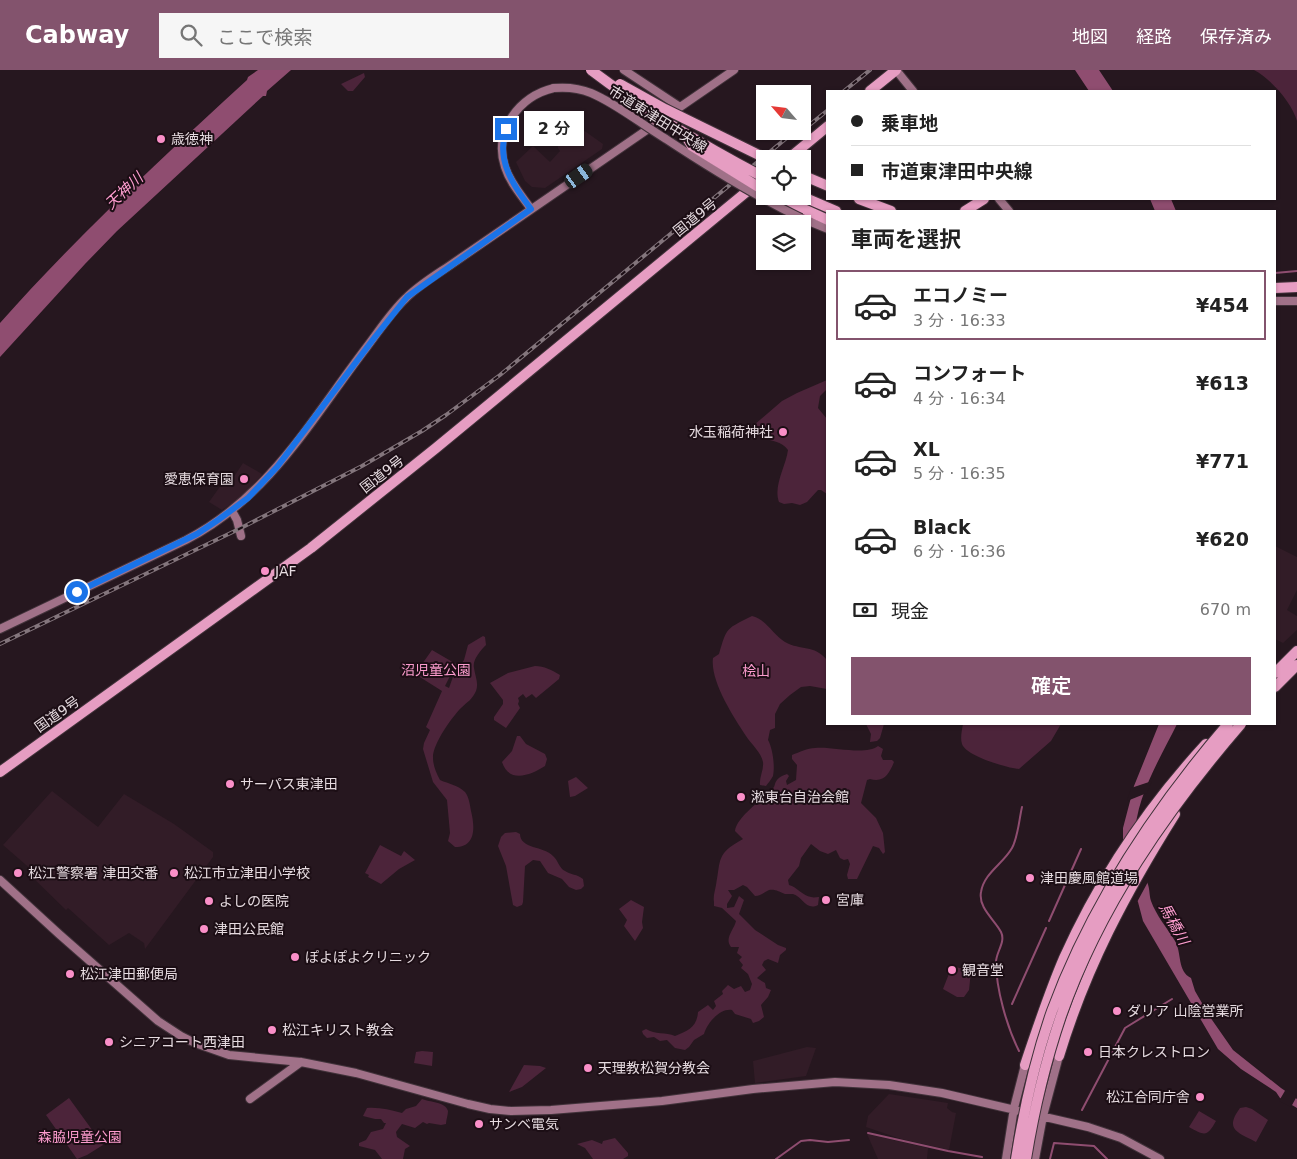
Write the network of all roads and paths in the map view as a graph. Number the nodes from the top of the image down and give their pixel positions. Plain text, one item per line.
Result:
1 (591, 70) edge
2 (598, 70) edge
3 (624, 70) edge
4 (734, 70) edge
5 (896, 70) edge
6 (871, 90) edge
7 (912, 90) edge
8 (680, 107) junction
9 (826, 128) edge
10 (685, 135) junction
11 (799, 150) edge
12 (756, 154) edge
13 (756, 173) edge
14 (811, 179) edge
15 (756, 185) edge
16 (756, 185) edge
17 (826, 185) edge
18 (811, 200) edge
19 (861, 200) edge
20 (984, 200) edge
21 (985, 200) edge
22 (1000, 200) edge
23 (793, 205) edge
24 (531, 209) junction
25 (834, 210) edge
26 (888, 210) edge
27 (967, 210) edge
28 (977, 210) edge
29 (1008, 210) edge
30 (826, 219) edge
31 (826, 228) edge
32 (1297, 287) edge
33 (1276, 288) edge
34 (1276, 301) edge
35 (1297, 301) edge
36 (232, 511) junction
37 (241, 536) dead end
38 (0, 628) edge
39 (1297, 651) edge
40 (1297, 665) edge
41 (1276, 672) edge
42 (1276, 686) edge
43 (1225, 725) edge
44 (1225, 725) edge
45 (1240, 725) edge
46 (1211, 758) junction
47 (0, 772) edge
48 (0, 880) edge
49 (1059, 1056) joint
50 (302, 1062) junction
51 (1025, 1065) joint
52 (250, 1099) dead end
53 (1014, 1108) junction
54 (1044, 1116) junction
55 (1006, 1159) edge
56 (1016, 1159) edge
57 (1026, 1159) edge
58 (1035, 1159) edge
59 (1160, 1159) edge

1 - 10 highway, bridge
2 - 12 highway, bridge
3 - 8 street
4 - 8 street
5 - 6 highway
5 - 7 street
8 - 24 street
9 - 11 highway
10 - 13 highway, bridge
10 - 15 highway, bridge
14 - 17 highway
16 - 47 highway, 国道9号
18 - 25 highway
19 - 26 highway
20 - 27 highway
21 - 28 highway
22 - 29 street
23 - 30 highway
24 - 31 street, 市道東津田中央線, bridge
24 - 36 street
32 - 33 highway
34 - 35 street
36 - 37 street
36 - 38 street
39 - 41 highway
40 - 42 highway
43 - 51 highway, bridge
44 - 56 highway, bridge
45 - 46 highway, bridge
46 - 49 highway, bridge
46 - 57 highway, bridge
48 - 50 street
49 - 54 street
50 - 52 street
50 - 53 street
51 - 53 street
53 - 54 street
53 - 55 street
54 - 58 street
54 - 59 street

